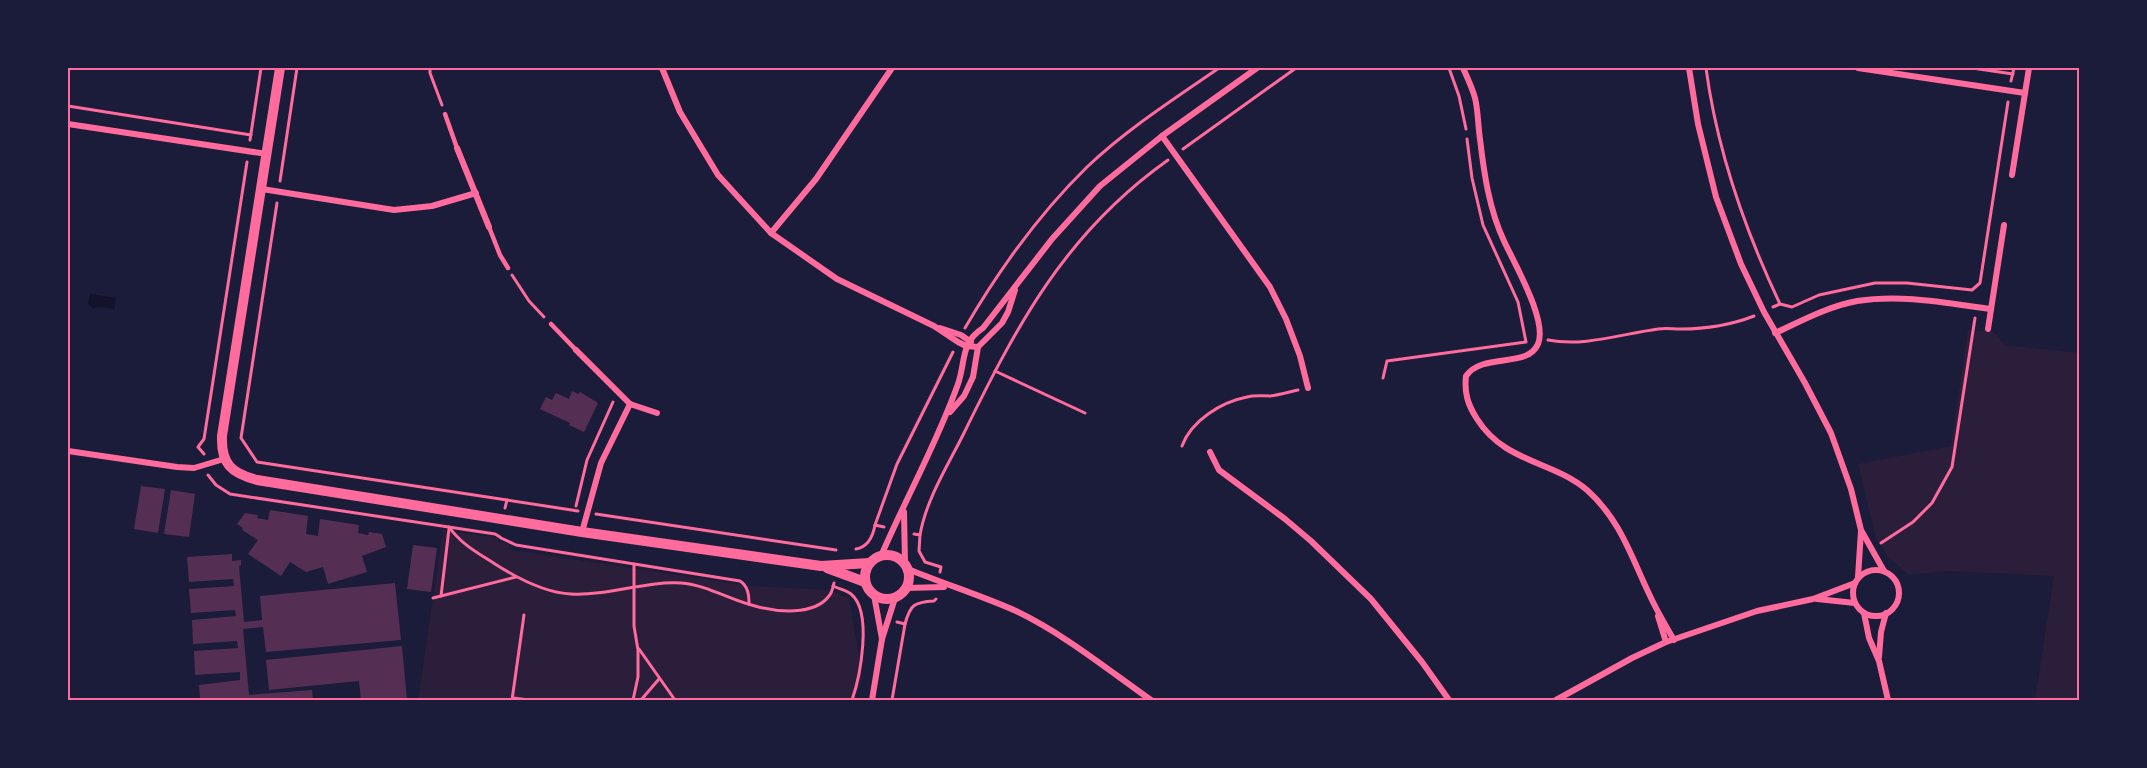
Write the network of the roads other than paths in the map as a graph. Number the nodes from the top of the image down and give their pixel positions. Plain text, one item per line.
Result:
1 (280, 68) edge
2 (662, 68) edge
3 (892, 68) edge
4 (1257, 68) edge
5 (1463, 68) edge
6 (1689, 68) edge
7 (1858, 68) edge
8 (2029, 68) edge
9 (2025, 93) junction
10 (445, 114) road end
11 (68, 124) edge
12 (1162, 136) junction
13 (457, 148) joint
14 (267, 154) junction
15 (2012, 175) dead end
16 (262, 189) junction
17 (476, 193) junction
18 (2004, 225) dead end
19 (489, 227) joint
20 (771, 233) junction
21 (508, 268) road end
22 (1017, 287) junction
23 (1991, 309) junction
24 (551, 324) road end
25 (1988, 329) dead end
26 (1775, 333) junction
27 (968, 343) junction
28 (978, 347) junction
29 (576, 350) joint
30 (1308, 388) road end
31 (630, 404) junction
32 (657, 413) dead end
33 (947, 416) junction
34 (68, 451) edge
35 (1210, 452) dead end
36 (224, 459) junction
37 (904, 509) junction
38 (1861, 530) junction
39 (582, 532) junction
40 (881, 556) junction
41 (869, 563) junction
42 (821, 566) junction
43 (906, 566) junction
44 (1884, 572) junction
45 (1857, 580) junction
46 (865, 582) junction
47 (938, 584) junction
48 (906, 588) junction
49 (874, 595) junction
50 (895, 598) junction
51 (1813, 599) junction
52 (1855, 603) junction
53 (1654, 604) junction
54 (1864, 613) junction
55 (1886, 613) junction
56 (882, 639) junction
57 (1674, 639) junction
58 (1666, 642) junction
59 (1879, 661) junction
60 (872, 700) edge
61 (1151, 700) edge
62 (1449, 700) edge
63 (1556, 700) edge
64 (1888, 700) edge

1 - 14 street
2 - 20 street
3 - 20 street
4 - 12 street
5 - 53 street
6 - 26 street
7 - 9 street
8 - 9 street
9 - 15 street
10 - 13 lane
11 - 14 street
12 - 22 street
12 - 30 street
13 - 17 street
14 - 16 street
16 - 17 street
16 - 36 street
17 - 19 street
18 - 23 street
19 - 21 lane
20 - 27 street
22 - 27 street
22 - 28 street
23 - 25 street
23 - 26 street
24 - 29 lane
26 - 38 street
27 - 28 street
27 - 33 street
28 - 33 street
29 - 31 street
31 - 32 street
31 - 39 street
33 - 37 street
34 - 36 street
35 - 62 street
36 - 39 street
37 - 40 street
37 - 43 street
38 - 44 street
38 - 45 street
39 - 42 street
40 - 41 street
40 - 43 street
41 - 42 street
41 - 46 street
42 - 46 street
43 - 47 street
43 - 48 street
44 - 45 street
44 - 55 street
45 - 51 street
45 - 52 street
46 - 49 street
47 - 48 street
47 - 61 street
48 - 50 street
49 - 50 street
49 - 56 street
50 - 56 street
51 - 52 street
51 - 57 street
52 - 54 street
53 - 57 street
53 - 58 street
54 - 55 street
54 - 59 street
55 - 59 street
56 - 60 street
57 - 58 street
58 - 63 street
59 - 64 street

